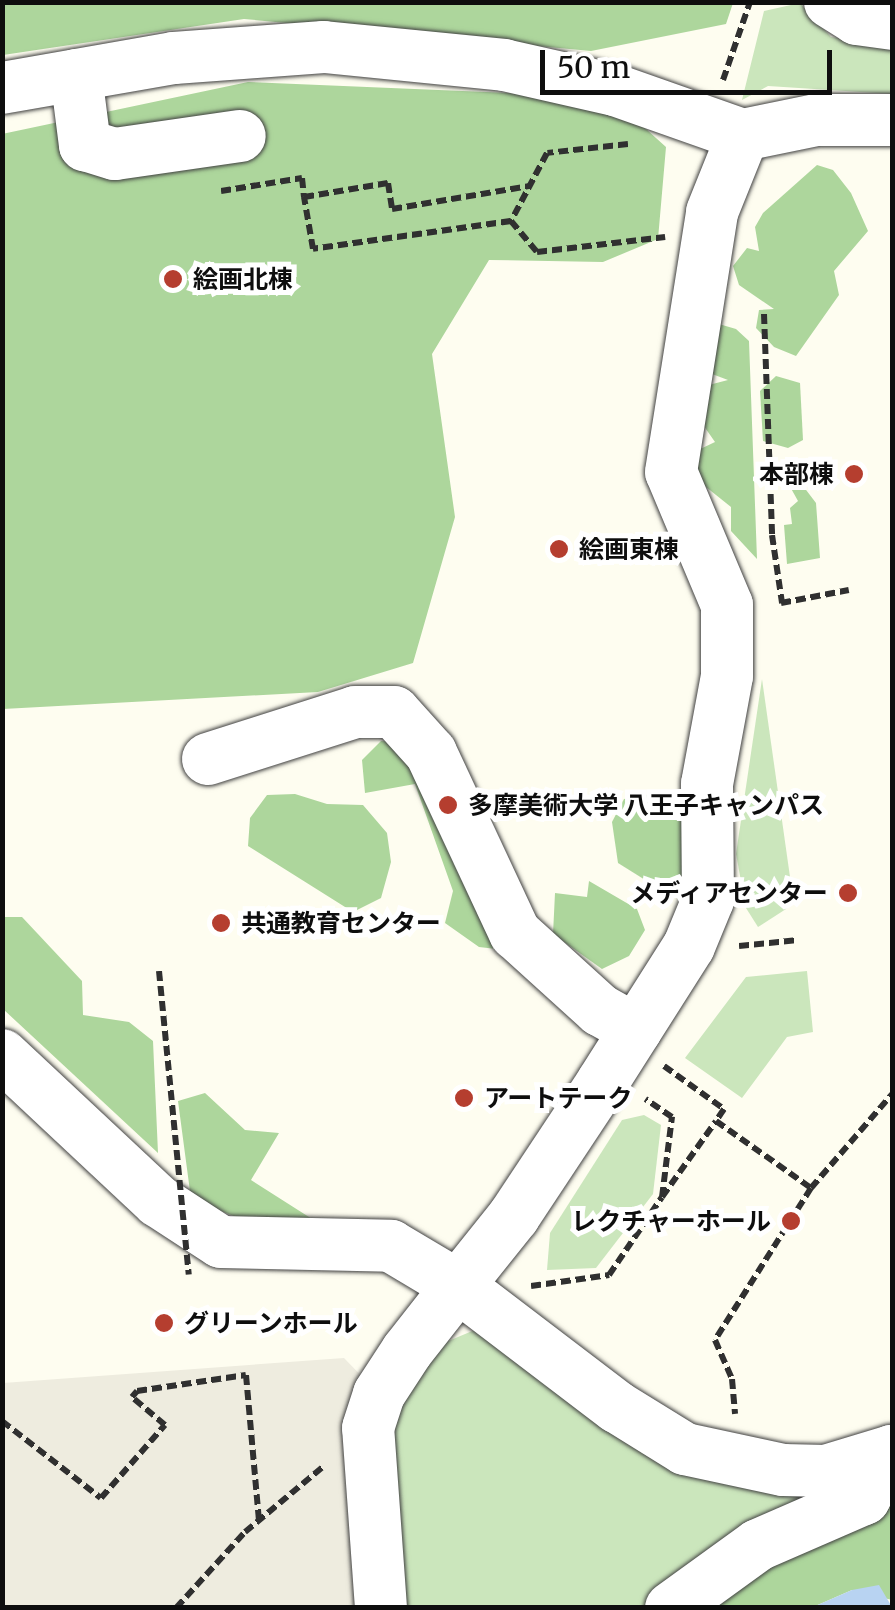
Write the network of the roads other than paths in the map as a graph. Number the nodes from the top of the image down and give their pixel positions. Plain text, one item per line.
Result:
1 (830, 2) edge
2 (892, 24) edge
3 (76, 75) junction
4 (2, 88) edge
5 (892, 120) edge
6 (240, 136) dead end
7 (743, 136) junction
8 (208, 758) dead end
9 (636, 1030) junction
10 (2, 1055) edge
11 (458, 1286) junction
12 (892, 1451) edge
13 (381, 1608) edge
14 (672, 1608) edge

1 - 2 lane
3 - 4 lane
3 - 6 lane
3 - 7 lane
5 - 7 lane
7 - 9 lane
8 - 9 lane
9 - 11 lane
10 - 11 lane
11 - 12 lane
11 - 13 lane
12 - 14 lane

